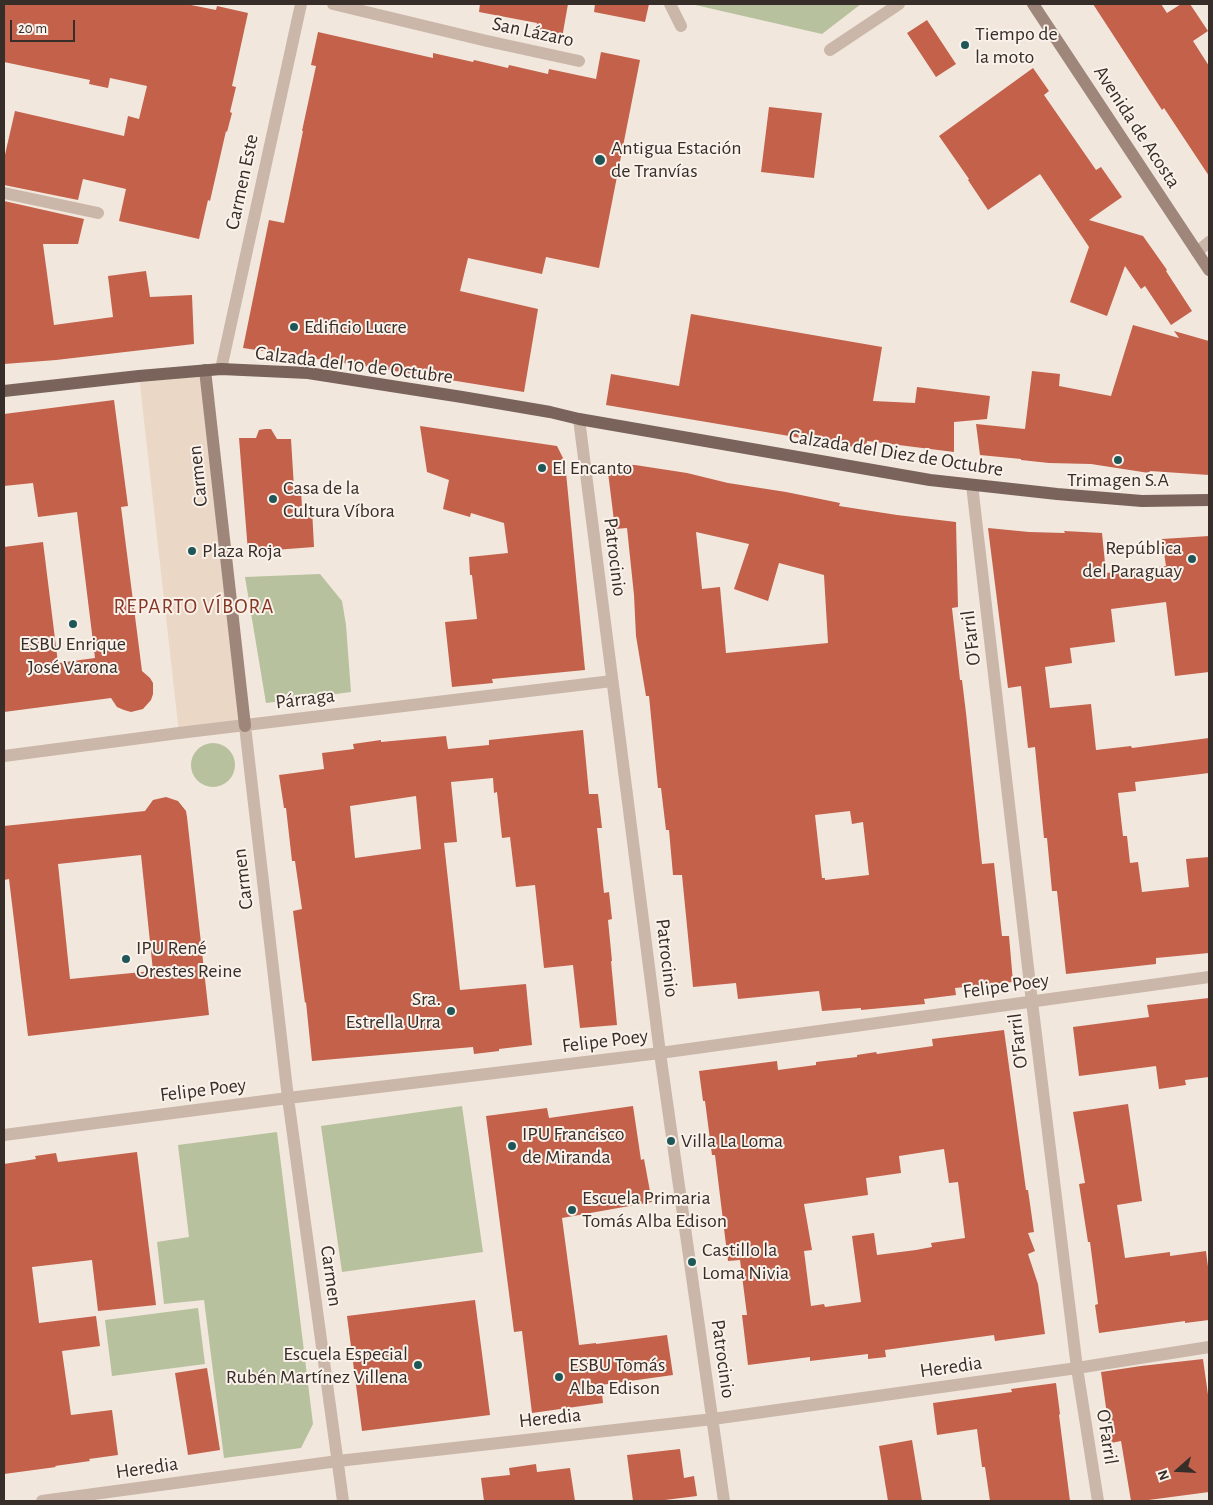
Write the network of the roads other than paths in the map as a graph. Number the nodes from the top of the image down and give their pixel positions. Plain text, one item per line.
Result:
1 (301, 4) edge
2 (333, 4) edge
3 (670, 4) edge
4 (899, 4) edge
5 (1033, 4) edge
6 (681, 26) dead end
7 (830, 50) dead end
8 (579, 61) dead end
9 (4, 193) edge
10 (98, 213) dead end
11 (1209, 242) edge
12 (1197, 252) junction
13 (1209, 270) edge
14 (221, 369) junction
15 (205, 370) junction
16 (4, 391) edge
17 (579, 419) junction
18 (972, 485) junction
19 (1209, 500) edge
20 (612, 681) junction
21 (245, 726) junction
22 (4, 756) edge
23 (1209, 976) edge
24 (1032, 1002) junction
25 (660, 1053) junction
26 (288, 1098) junction
27 (4, 1135) edge
28 (1209, 1347) edge
29 (1077, 1368) junction
30 (713, 1419) junction
31 (338, 1461) junction
32 (42, 1501) edge
33 (344, 1501) edge
34 (724, 1501) edge
35 (1098, 1501) edge

1 - 14 street, Carmen Este
2 - 8 street, San Lázaro
3 - 6 street
4 - 7 street
5 - 12 street, Avenida de Acosta
9 - 10 street
11 - 12 street
12 - 13 street, Avenida de Acosta
14 - 15 main road, Calzada del 10 de Octubre
14 - 17 main road, Calzada del 10 de Octubre
15 - 16 main road, Calzada del 10 de Octubre
15 - 21 street, Carmen
17 - 18 main road, Calzada del Diez de Octubre
17 - 20 street, Patrocinio
18 - 19 main road, Calzada del Diez de Octubre
18 - 24 street, O'Farril
20 - 21 street, Párraga
20 - 25 street, Patrocinio
21 - 22 street, Párraga
21 - 26 street, Carmen
23 - 24 street, Felipe Poey
24 - 25 street, Felipe Poey
24 - 29 street, O'Farril
25 - 26 street, Felipe Poey
25 - 30 street, Patrocinio
26 - 27 street, Felipe Poey
26 - 31 street, Carmen
28 - 29 street, Heredia
29 - 30 street, Heredia
29 - 35 street, O'Farril
30 - 31 street, Heredia
30 - 34 street, Patrocinio
31 - 32 street, Heredia
31 - 33 street, Carmen

